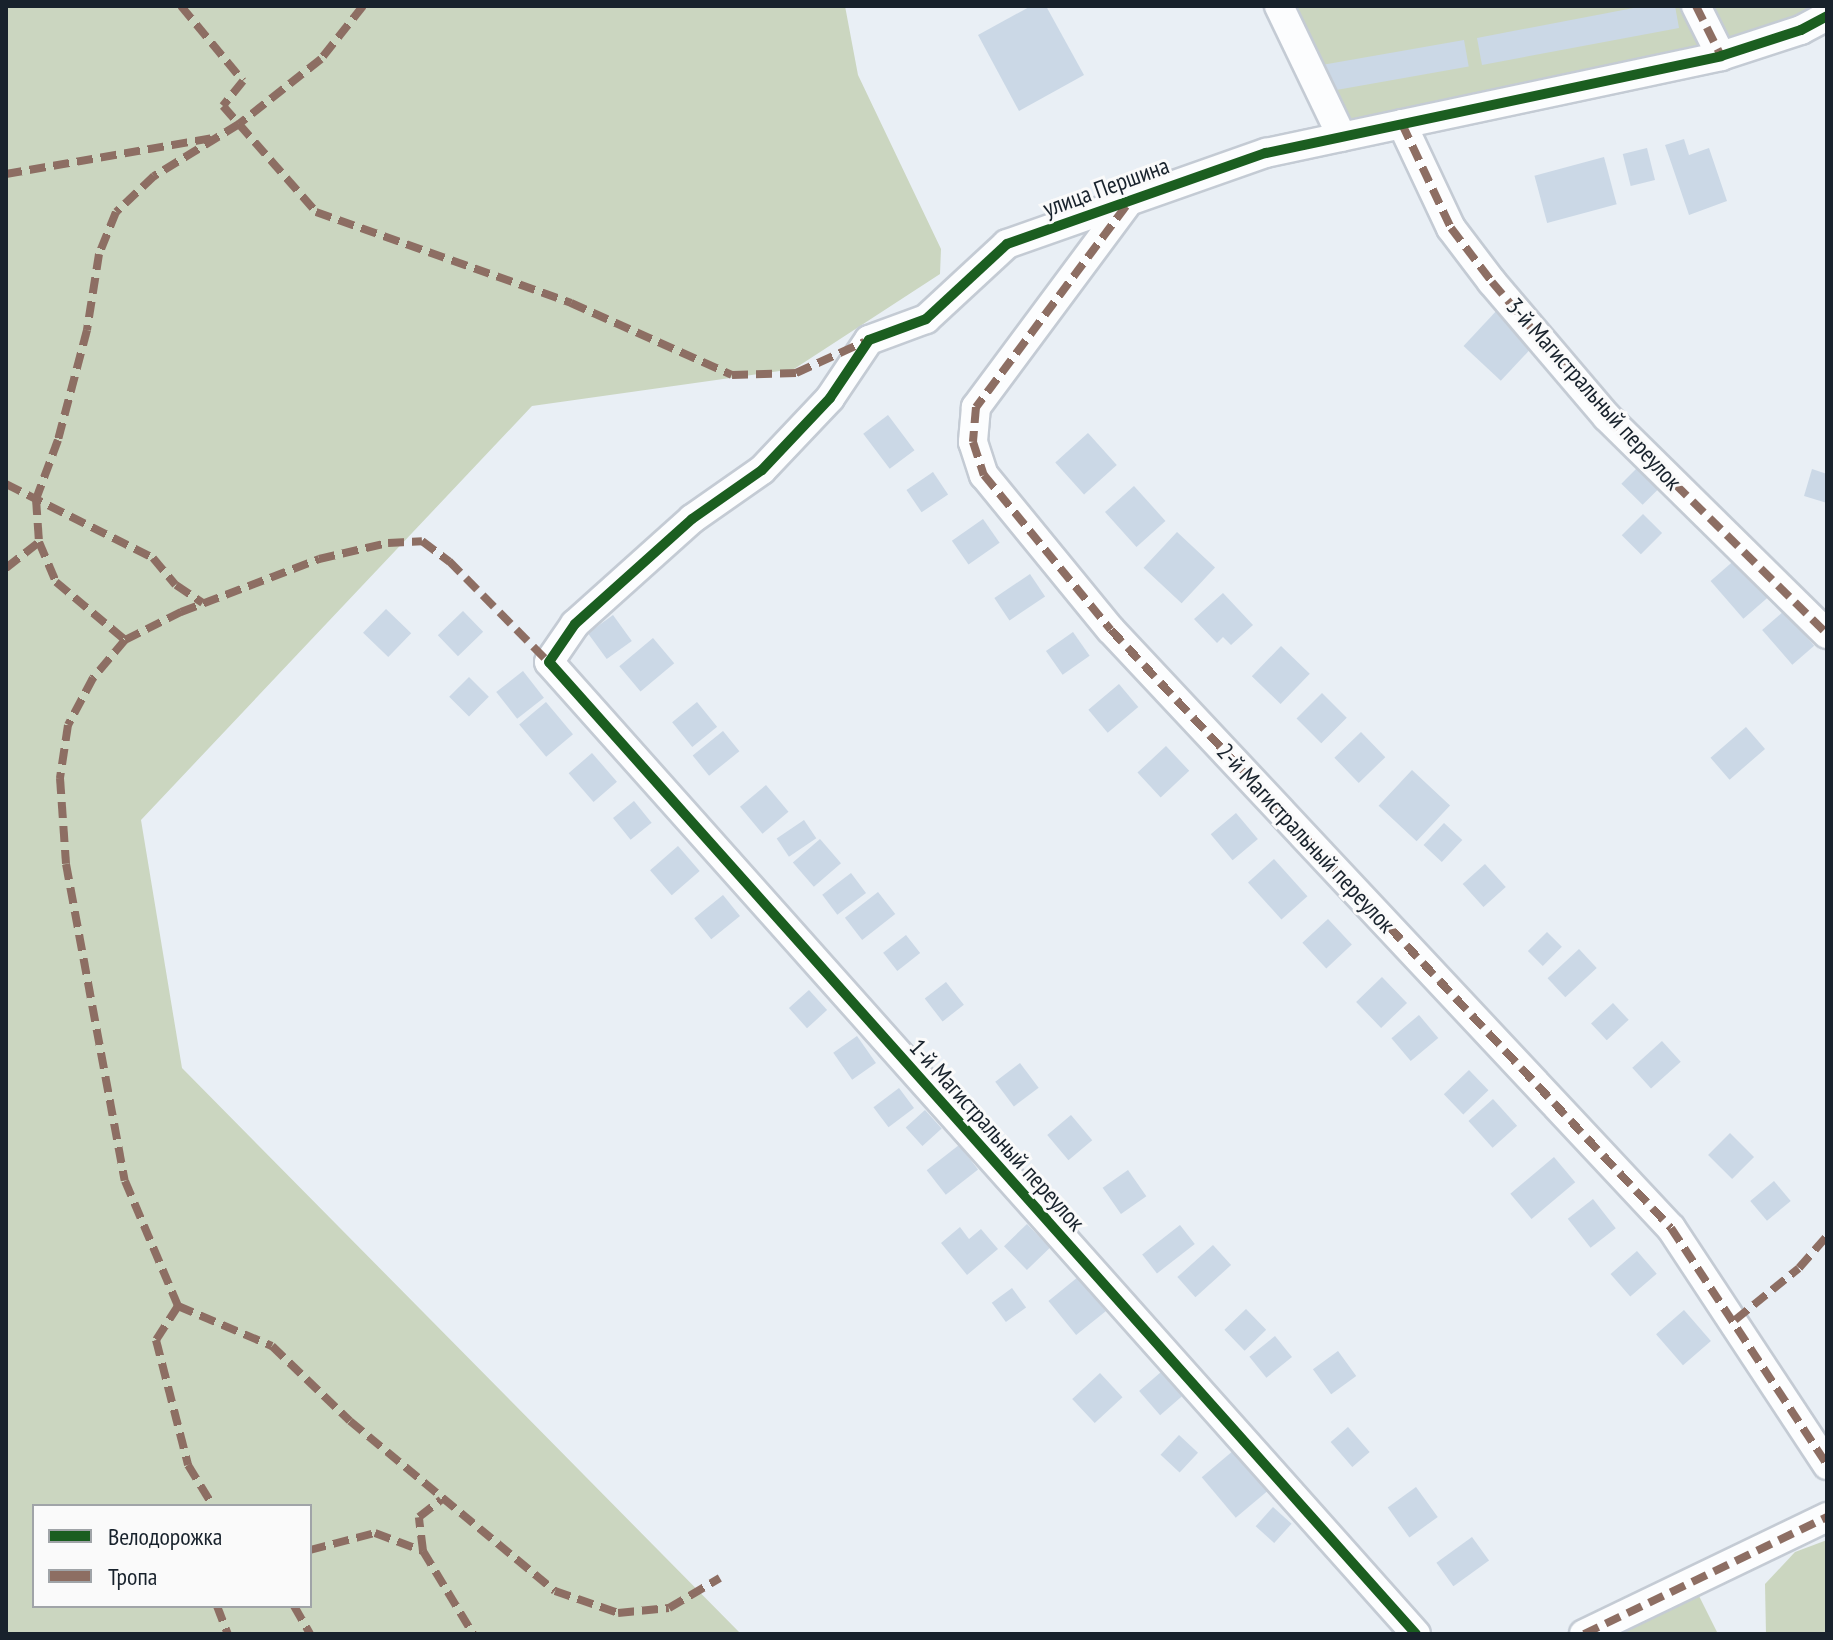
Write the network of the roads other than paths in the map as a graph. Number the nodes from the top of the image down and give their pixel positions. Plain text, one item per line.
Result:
1 (1279, 6) edge
2 (1696, 6) edge
3 (1827, 16) edge
4 (1721, 56) junction
5 (1402, 124) junction
6 (1342, 137) junction
7 (1132, 197) junction
8 (1827, 634) edge
9 (549, 662) joint
10 (1827, 1465) edge
11 (1827, 1517) edge
12 (1416, 1634) edge
13 (1584, 1634) edge

1 - 6 street
2 - 4 street
3 - 4 street, улица Першина
4 - 5 street, улица Першина
5 - 6 street, улица Першина
5 - 8 street, 3-й Магистральный переулок
6 - 7 street, улица Першина
7 - 9 street, улица Першина
7 - 10 street, 2-й Магистральный переулок
9 - 12 street, 1-й Магистральный переулок
11 - 13 street

